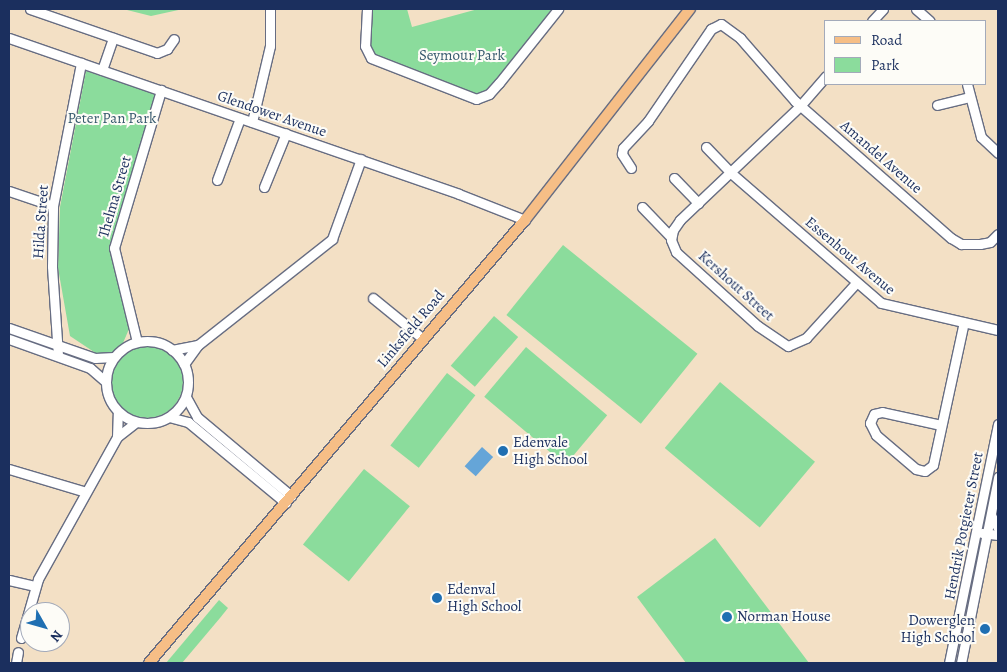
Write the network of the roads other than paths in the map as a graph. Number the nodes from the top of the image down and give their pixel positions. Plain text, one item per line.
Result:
1 (30, 9) edge
2 (270, 9) edge
3 (367, 9) edge
4 (558, 9) edge
5 (690, 9) edge
6 (883, 9) edge
7 (916, 9) edge
8 (873, 20) edge
9 (929, 20) edge
10 (9, 38) edge
11 (113, 38) junction
12 (174, 39) dead end
13 (81, 63) junction
14 (102, 70) junction
15 (824, 78) edge
16 (967, 85) edge
17 (161, 90) junction
18 (970, 97) junction
19 (937, 105) dead end
20 (800, 106) junction
21 (240, 118) junction
22 (252, 122) junction
23 (286, 133) junction
24 (706, 147) dead end
25 (998, 154) edge
26 (361, 159) junction
27 (631, 168) dead end
28 (731, 173) junction
29 (674, 178) dead end
30 (217, 180) dead end
31 (264, 187) dead end
32 (9, 191) edge
33 (698, 203) junction
34 (54, 206) junction
35 (642, 207) dead end
36 (524, 220) junction
37 (998, 234) edge
38 (670, 236) junction
39 (856, 283) junction
40 (373, 298) dead end
41 (964, 322) junction
42 (9, 328) edge
43 (998, 330) edge
44 (422, 338) junction
45 (9, 339) edge
46 (137, 342) junction
47 (198, 345) junction
48 (172, 350) junction
49 (59, 351) junction
50 (114, 357) junction
51 (184, 364) junction
52 (106, 382) junction
53 (186, 397) junction
54 (118, 412) junction
55 (169, 417) junction
56 (136, 422) junction
57 (998, 424) edge
58 (941, 425) junction
59 (117, 438) junction
60 (232, 453) junction
61 (9, 469) edge
62 (998, 477) edge
63 (86, 492) junction
64 (288, 500) junction
65 (991, 515) junction
66 (998, 528) edge
67 (977, 532) junction
68 (987, 534) junction
69 (998, 536) edge
70 (984, 549) junction
71 (9, 580) edge
72 (35, 586) junction
73 (31, 602) edge
74 (18, 652) dead end
75 (16, 663) edge
76 (149, 663) edge
77 (949, 663) edge
78 (961, 663) edge

1 - 11 street
2 - 22 street
3 - 4 street
5 - 36 main road, Linksfield Road
6 - 8 street
7 - 9 street
10 - 13 street, Glendower Avenue
11 - 12 street
11 - 14 street
13 - 14 street, Glendower Avenue
13 - 34 street, Hilda Street
14 - 17 street, Glendower Avenue
15 - 20 street
16 - 18 street
17 - 21 street, Glendower Avenue
17 - 46 street, Thelma Street
18 - 19 street
18 - 25 street
20 - 27 street, Amandel Avenue
20 - 28 street
20 - 37 street, Amandel Avenue
21 - 22 street, Glendower Avenue
21 - 30 street
22 - 23 street, Glendower Avenue
23 - 26 street, Glendower Avenue
23 - 31 street
24 - 28 street, Essenhout Avenue
26 - 36 street, Glendower Avenue
26 - 47 street
28 - 33 street
28 - 39 street, Essenhout Avenue
29 - 33 street
32 - 34 street
33 - 38 street
34 - 49 street, Hilda Street
35 - 38 street
36 - 44 main road, Linksfield Road
38 - 39 street, Kershout Street
39 - 41 street, Essenhout Avenue
40 - 44 street
41 - 43 street, Essenhout Avenue
41 - 58 street
42 - 49 street
44 - 64 main road, Linksfield Road
45 - 49 street
46 - 48 street
46 - 50 street
47 - 48 street
47 - 51 street
48 - 51 street
49 - 50 street
49 - 52 street
50 - 52 street
51 - 53 street
52 - 54 street
53 - 55 street
53 - 60 street
54 - 56 street
54 - 59 street
55 - 56 street
55 - 60 street
56 - 59 street
57 - 67 street, Hendrik Potgieter Street
58 - 58 street
59 - 63 street
60 - 64 street
61 - 63 street
62 - 65 street, Hendrik Potgieter Street
63 - 72 street
64 - 76 main road, Linksfield Road
65 - 66 street
65 - 68 street, Hendrik Potgieter Street
67 - 68 street
67 - 77 street, Hendrik Potgieter Street
68 - 69 street
68 - 70 street, Hendrik Potgieter Street
69 - 70 street
70 - 78 street, Hendrik Potgieter Street
71 - 72 street
72 - 73 street
74 - 75 street

